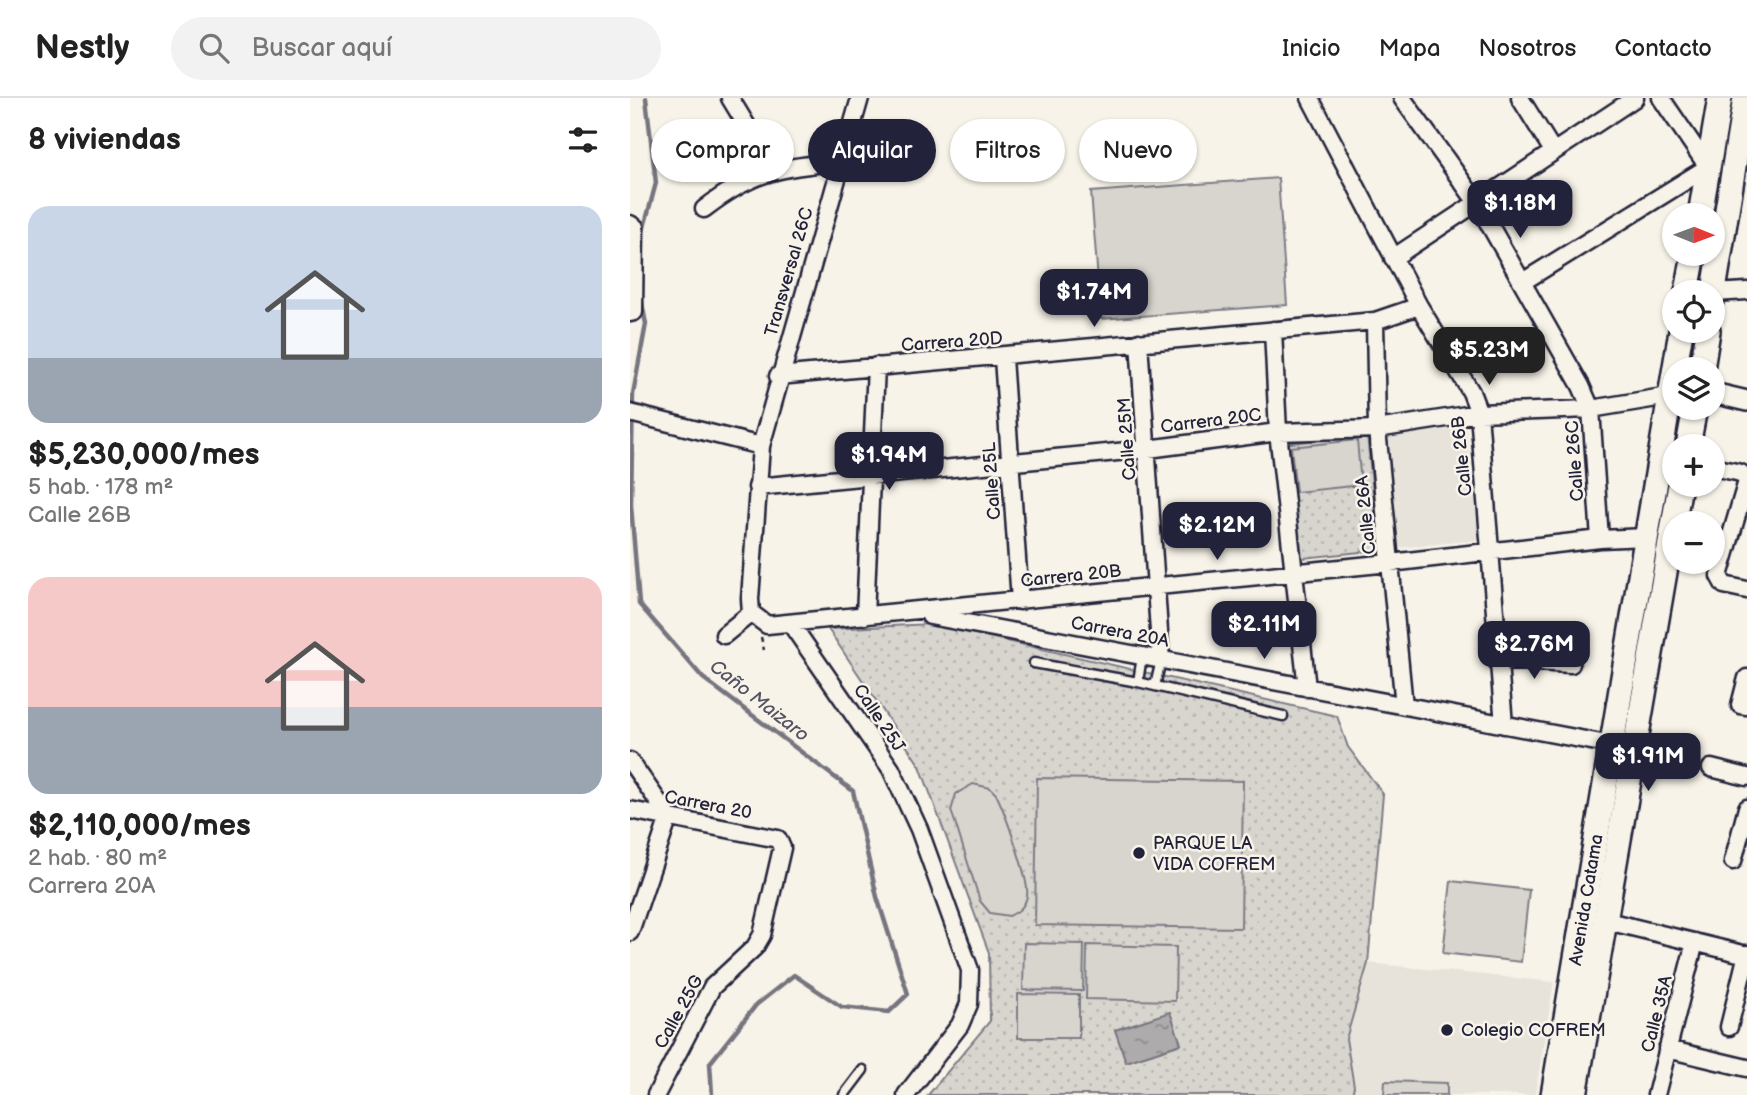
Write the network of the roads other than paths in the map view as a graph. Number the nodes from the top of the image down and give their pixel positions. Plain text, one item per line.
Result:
1 (730, 98) edge
2 (860, 98) edge
3 (1310, 98) edge
4 (1402, 98) edge
5 (1520, 98) edge
6 (1635, 98) edge
7 (1661, 98) edge
8 (1720, 98) edge
9 (1745, 98) edge
10 (743, 119) edge
11 (854, 119) edge
12 (1553, 151) junction
13 (1708, 167) junction
14 (1740, 177) edge
15 (743, 182) edge
16 (835, 182) edge
17 (1476, 201) junction
18 (1702, 203) edge
19 (704, 209) dead end
20 (632, 226) edge
21 (1393, 258) junction
22 (1717, 280) edge
23 (1524, 281) junction
24 (1747, 291) edge
25 (1725, 294) edge
26 (1419, 306) junction
27 (630, 313) edge
28 (1375, 321) junction
29 (1272, 330) junction
30 (1139, 342) junction
31 (1003, 358) junction
32 (877, 366) junction
33 (778, 376) junction
34 (1725, 396) edge
35 (1662, 398) edge
36 (1747, 401) edge
37 (1591, 409) junction
38 (630, 413) edge
39 (1479, 413) junction
40 (1668, 420) edge
41 (1377, 429) junction
42 (1278, 432) junction
43 (761, 446) junction
44 (1148, 449) junction
45 (1010, 463) junction
46 (1725, 471) edge
47 (872, 475) junction
48 (1745, 478) edge
49 (757, 487) junction
50 (1678, 497) edge
51 (1647, 537) junction
52 (1600, 539) junction
53 (1490, 553) junction
54 (1390, 563) junction
55 (1293, 573) junction
56 (1155, 587) junction
57 (1747, 590) edge
58 (1020, 601) junction
59 (910, 612) junction
60 (751, 613) junction
61 (865, 616) junction
62 (791, 624) junction
63 (724, 635) dead end
64 (1142, 656) junction
65 (1161, 660) junction
66 (1499, 660) junction
67 (1034, 663) dead end
68 (1571, 664) dead end
69 (1747, 678) edge
70 (1138, 682) junction
71 (1155, 686) junction
72 (1307, 688) junction
73 (1743, 705) edge
74 (1404, 706) junction
75 (1283, 716) dead end
76 (1504, 725) junction
77 (1612, 745) junction
78 (630, 761) edge
79 (1711, 768) dead end
80 (1747, 777) edge
81 (1747, 808) edge
82 (630, 810) edge
83 (669, 817) junction
84 (778, 839) joint
85 (1732, 861) dead end
86 (1603, 920) junction
87 (630, 932) edge
88 (1695, 942) junction
89 (1747, 954) edge
90 (1729, 1027) dead end
91 (1667, 1049) junction
92 (1747, 1068) edge
93 (863, 1070) dead end
94 (656, 1095) edge
95 (844, 1095) edge
96 (906, 1095) edge
97 (1553, 1095) edge
98 (1575, 1095) edge
99 (1656, 1095) edge

1 - 10 street
2 - 11 street, Transversal 26C
3 - 21 street, Calle 26B
4 - 17 street, Calle 26C
5 - 12 street
6 - 12 street
7 - 13 street
8 - 13 main road
9 - 14 main road
12 - 17 street
13 - 18 main road
13 - 23 street
14 - 22 main road
15 - 19 street
16 - 33 street, Transversal 26C
17 - 21 street
17 - 23 street, Calle 26C
20 - 27 street
21 - 26 street, Calle 26B
23 - 37 street, Calle 26C
24 - 25 street
26 - 28 street, Carrera 20D
26 - 39 street, Calle 26B
28 - 29 street, Carrera 20D
28 - 41 street, Calle 26A
29 - 30 street, Carrera 20D
29 - 42 street
30 - 31 street, Carrera 20D
30 - 44 street, Calle 25M
31 - 32 street, Carrera 20D
31 - 45 street, Calle 25L
32 - 33 street, Carrera 20D
32 - 47 street
33 - 43 street
34 - 36 street
35 - 37 street, Carrera 20C
37 - 39 street, Carrera 20C
37 - 52 street, Calle 26C
38 - 43 street
39 - 41 street, Carrera 20C
39 - 53 street, Calle 26B
40 - 51 main road, Avenida Catama
41 - 42 street, Carrera 20C
41 - 54 street, Calle 26A
42 - 44 street, Carrera 20C
42 - 55 street
43 - 49 street
44 - 45 street, Carrera 20C
44 - 56 street, Calle 25M
45 - 47 street, Carrera 20C
45 - 58 street, Calle 25L
46 - 48 street
47 - 49 street, Carrera 20C
47 - 61 street
48 - 57 street
49 - 60 street
50 - 86 main road, Avenida Catama
51 - 52 street, Carrera 20B
51 - 77 main road, Avenida Catama
52 - 53 street, Carrera 20B
53 - 54 street, Carrera 20B
53 - 66 street, Calle 26B
54 - 55 street, Carrera 20B
54 - 74 street, Calle 26A
55 - 56 street, Carrera 20B
55 - 72 street
56 - 58 street, Carrera 20B
56 - 65 street, Calle 25M
58 - 59 street, Carrera 20B
59 - 61 street, Carrera 20B
59 - 64 street, Carrera 20A
60 - 62 street
60 - 63 street
61 - 62 street, Carrera 20B
62 - 96 street, Calle 25J
64 - 65 street, Carrera 20A
64 - 70 lane
65 - 71 lane
65 - 72 street, Carrera 20A
66 - 68 street
66 - 76 street, Calle 26B
67 - 70 lane
69 - 73 street
70 - 71 lane
71 - 75 lane
72 - 74 street, Carrera 20A
74 - 76 street, Carrera 20A
76 - 77 street, Carrera 20A
77 - 97 main road, Avenida Catama
78 - 83 street
79 - 80 street
81 - 85 street
82 - 83 street, Carrera 20
83 - 84 street, Carrera 20
83 - 87 street
84 - 94 street, Calle 25G
86 - 88 street
86 - 98 main road, Avenida Catama
88 - 89 street
88 - 91 street, Calle 35A
89 - 90 street
91 - 92 street
91 - 99 street, Calle 35A
93 - 95 lane

